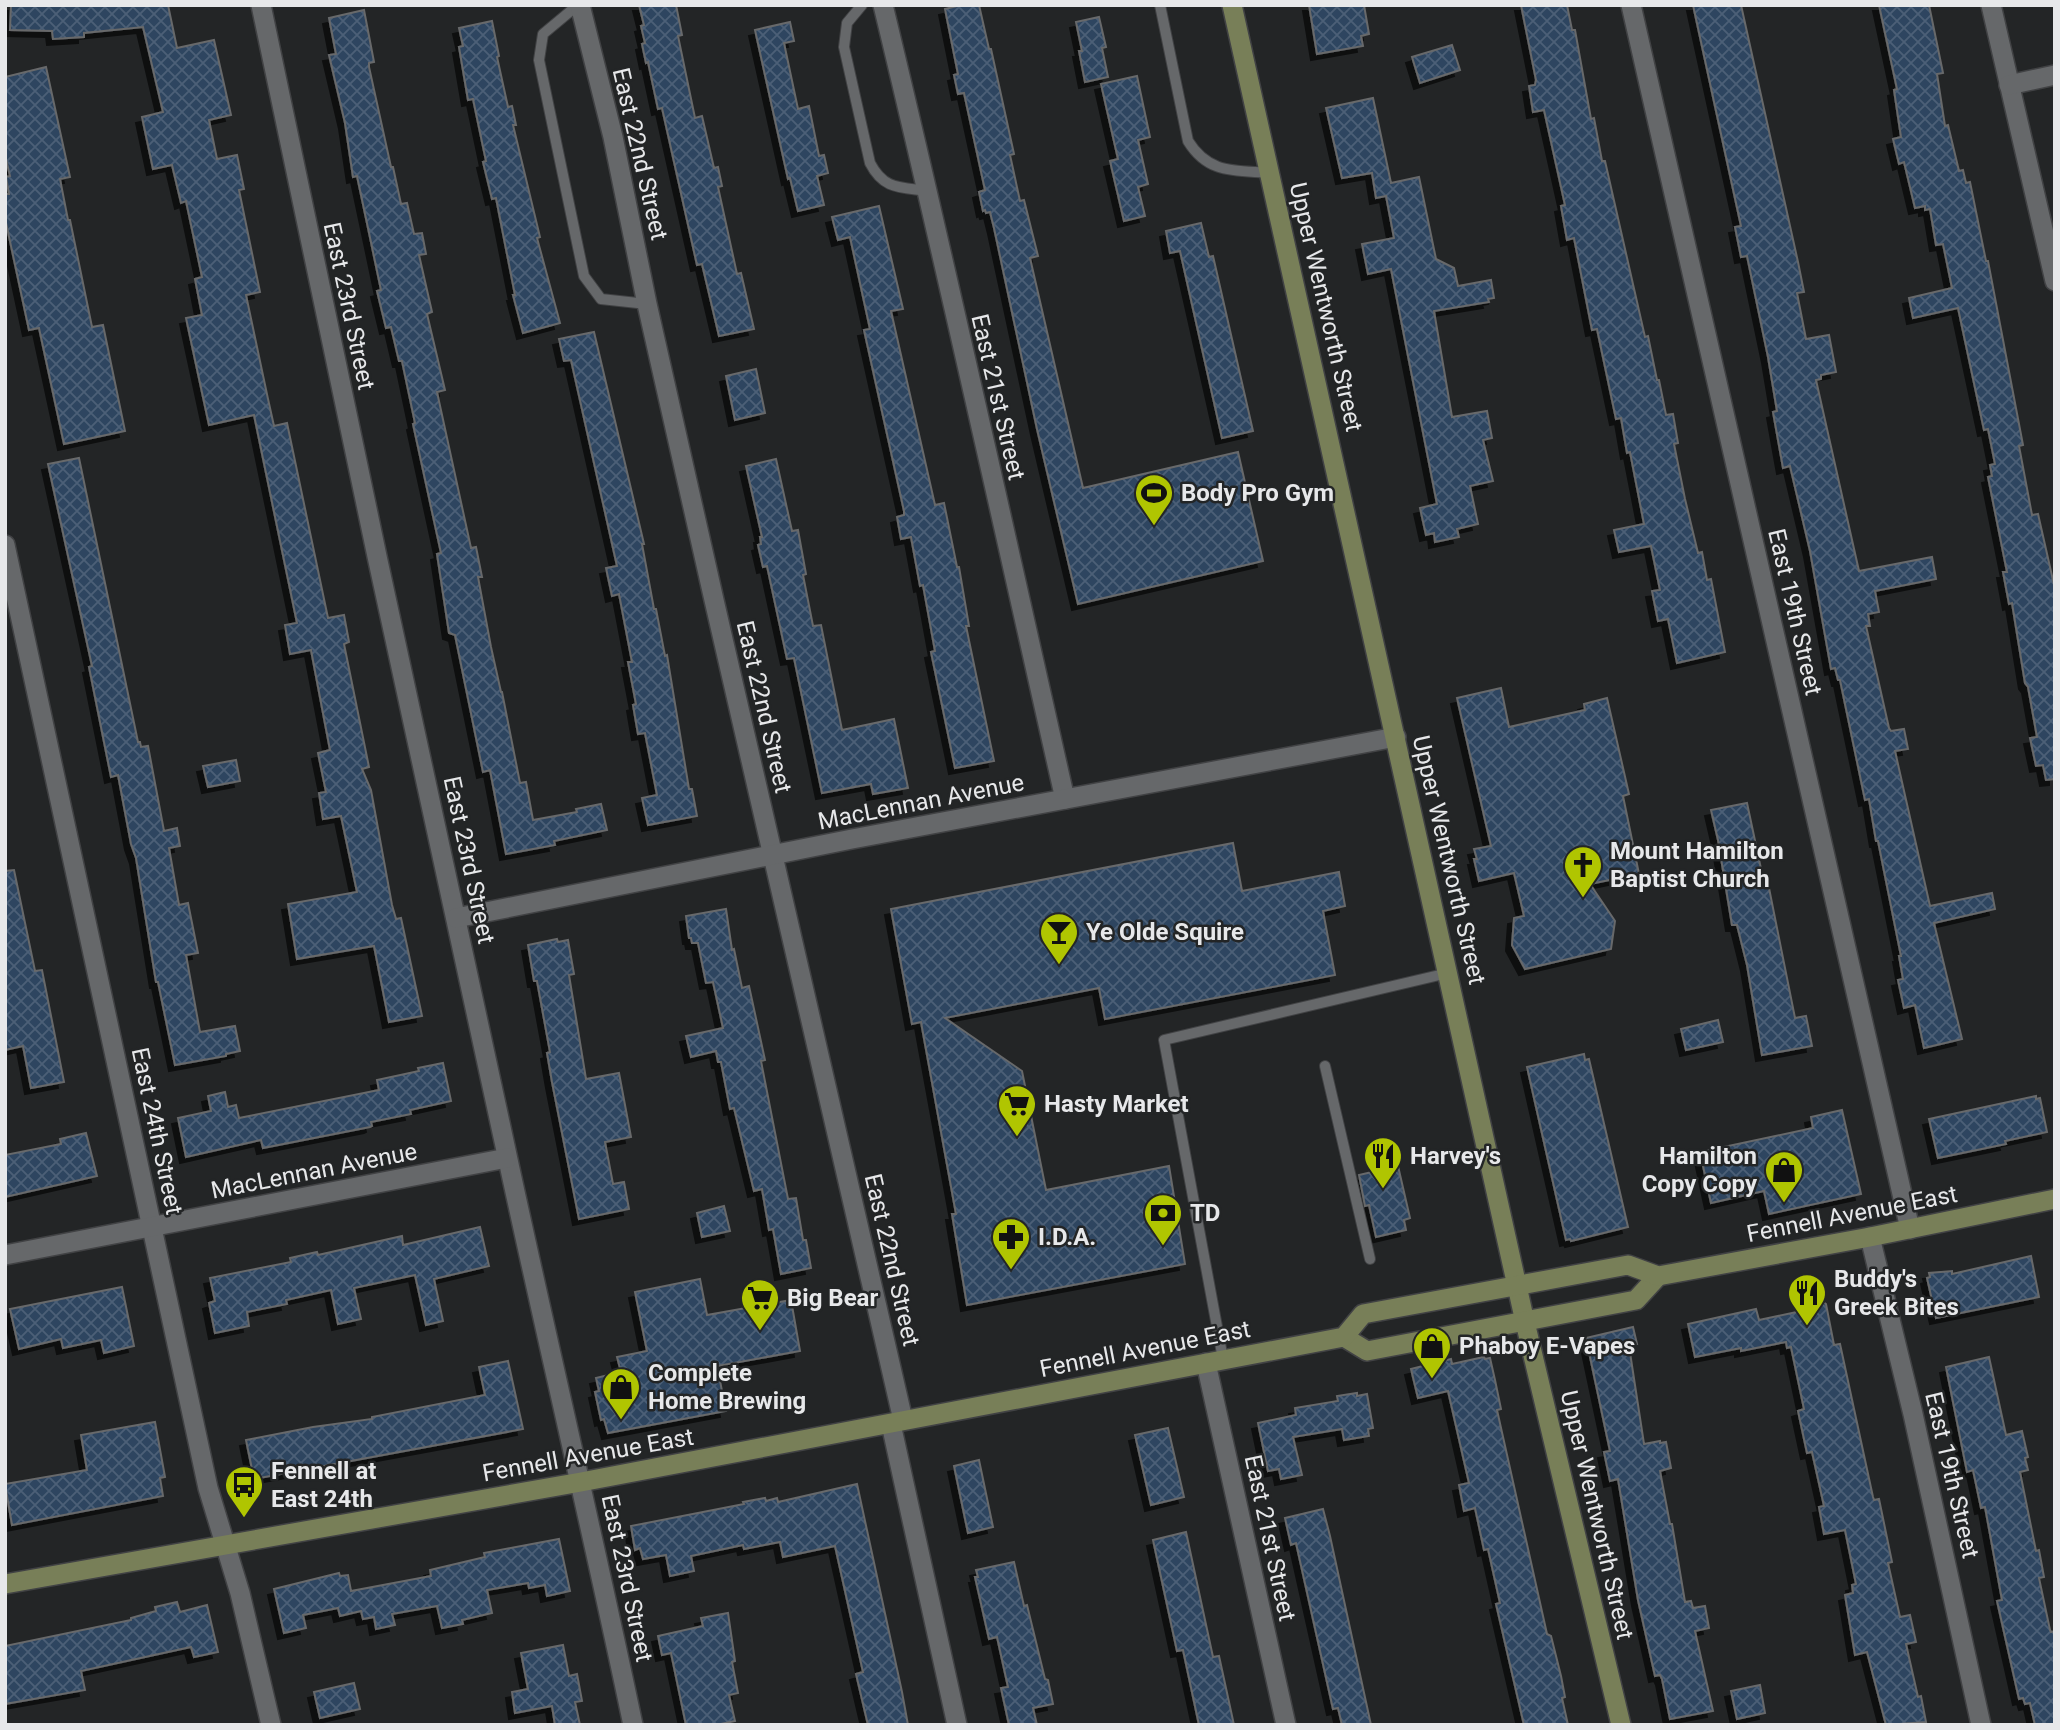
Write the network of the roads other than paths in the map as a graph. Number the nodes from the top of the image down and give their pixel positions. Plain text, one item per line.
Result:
1 (261, 5) edge
2 (862, 5) edge
3 (883, 5) edge
4 (1160, 5) edge
5 (1232, 5) edge
6 (1632, 5) edge
7 (1991, 5) edge
8 (581, 7) edge
9 (2055, 75) edge
10 (2010, 85) junction
11 (1271, 173) junction
12 (928, 191) junction
13 (2055, 281) edge
14 (647, 304) junction
15 (5, 545) edge
16 (1396, 737) junction
17 (1065, 799) junction
18 (774, 855) junction
19 (456, 918) junction
20 (1449, 973) junction
21 (1325, 1066) dead end
22 (507, 1158) junction
23 (2055, 1199) edge
24 (153, 1227) junction
25 (1910, 1229) junction
26 (1870, 1237) junction
27 (5, 1255) edge
28 (1370, 1259) dead end
29 (1658, 1276) junction
30 (1518, 1287) junction
31 (1525, 1322) junction
32 (1343, 1336) junction
33 (1215, 1361) junction
34 (897, 1422) junction
35 (581, 1482) junction
36 (225, 1546) junction
37 (5, 1584) edge
38 (271, 1725) edge
39 (633, 1725) edge
40 (957, 1725) edge
41 (1286, 1725) edge
42 (1621, 1725) edge
43 (1982, 1725) edge

1 - 19 street, East 23rd Street
2 - 12 lane
3 - 12 street, East 21st Street
4 - 11 lane
5 - 11 main road, Upper Wentworth Street
6 - 25 street, East 19th Street
7 - 10 street
8 - 14 street, East 22nd Street
8 - 14 lane
9 - 10 street
10 - 13 street
11 - 16 main road, Upper Wentworth Street
12 - 17 street, East 21st Street
14 - 18 street, East 22nd Street
15 - 24 street, East 24th Street
16 - 17 street, MacLennan Avenue
16 - 20 main road, Upper Wentworth Street
17 - 18 street, MacLennan Avenue
18 - 19 street, MacLennan Avenue
18 - 34 street, East 22nd Street
19 - 22 street, East 23rd Street
20 - 30 main road, Upper Wentworth Street
20 - 33 lane
21 - 28 lane
22 - 24 street, MacLennan Avenue
22 - 35 street, East 23rd Street
23 - 25 main road, Fennell Avenue East
24 - 27 street, MacLennan Avenue
24 - 36 street, East 24th Street
25 - 26 main road, Fennell Avenue East
26 - 29 main road, Fennell Avenue East
26 - 43 street, East 19th Street
29 - 30 main road, Fennell Avenue East
29 - 31 main road
30 - 31 main road, Upper Wentworth Street
30 - 32 main road, Fennell Avenue East
31 - 32 main road
31 - 42 main road, Upper Wentworth Street
32 - 33 main road, Fennell Avenue East
33 - 34 main road, Fennell Avenue East
33 - 41 street, East 21st Street
34 - 35 main road, Fennell Avenue East
34 - 40 street, East 22nd Street
35 - 36 main road, Fennell Avenue East
35 - 39 street, East 23rd Street
36 - 37 main road, Fennell Avenue East
36 - 38 street, East 24th Street

